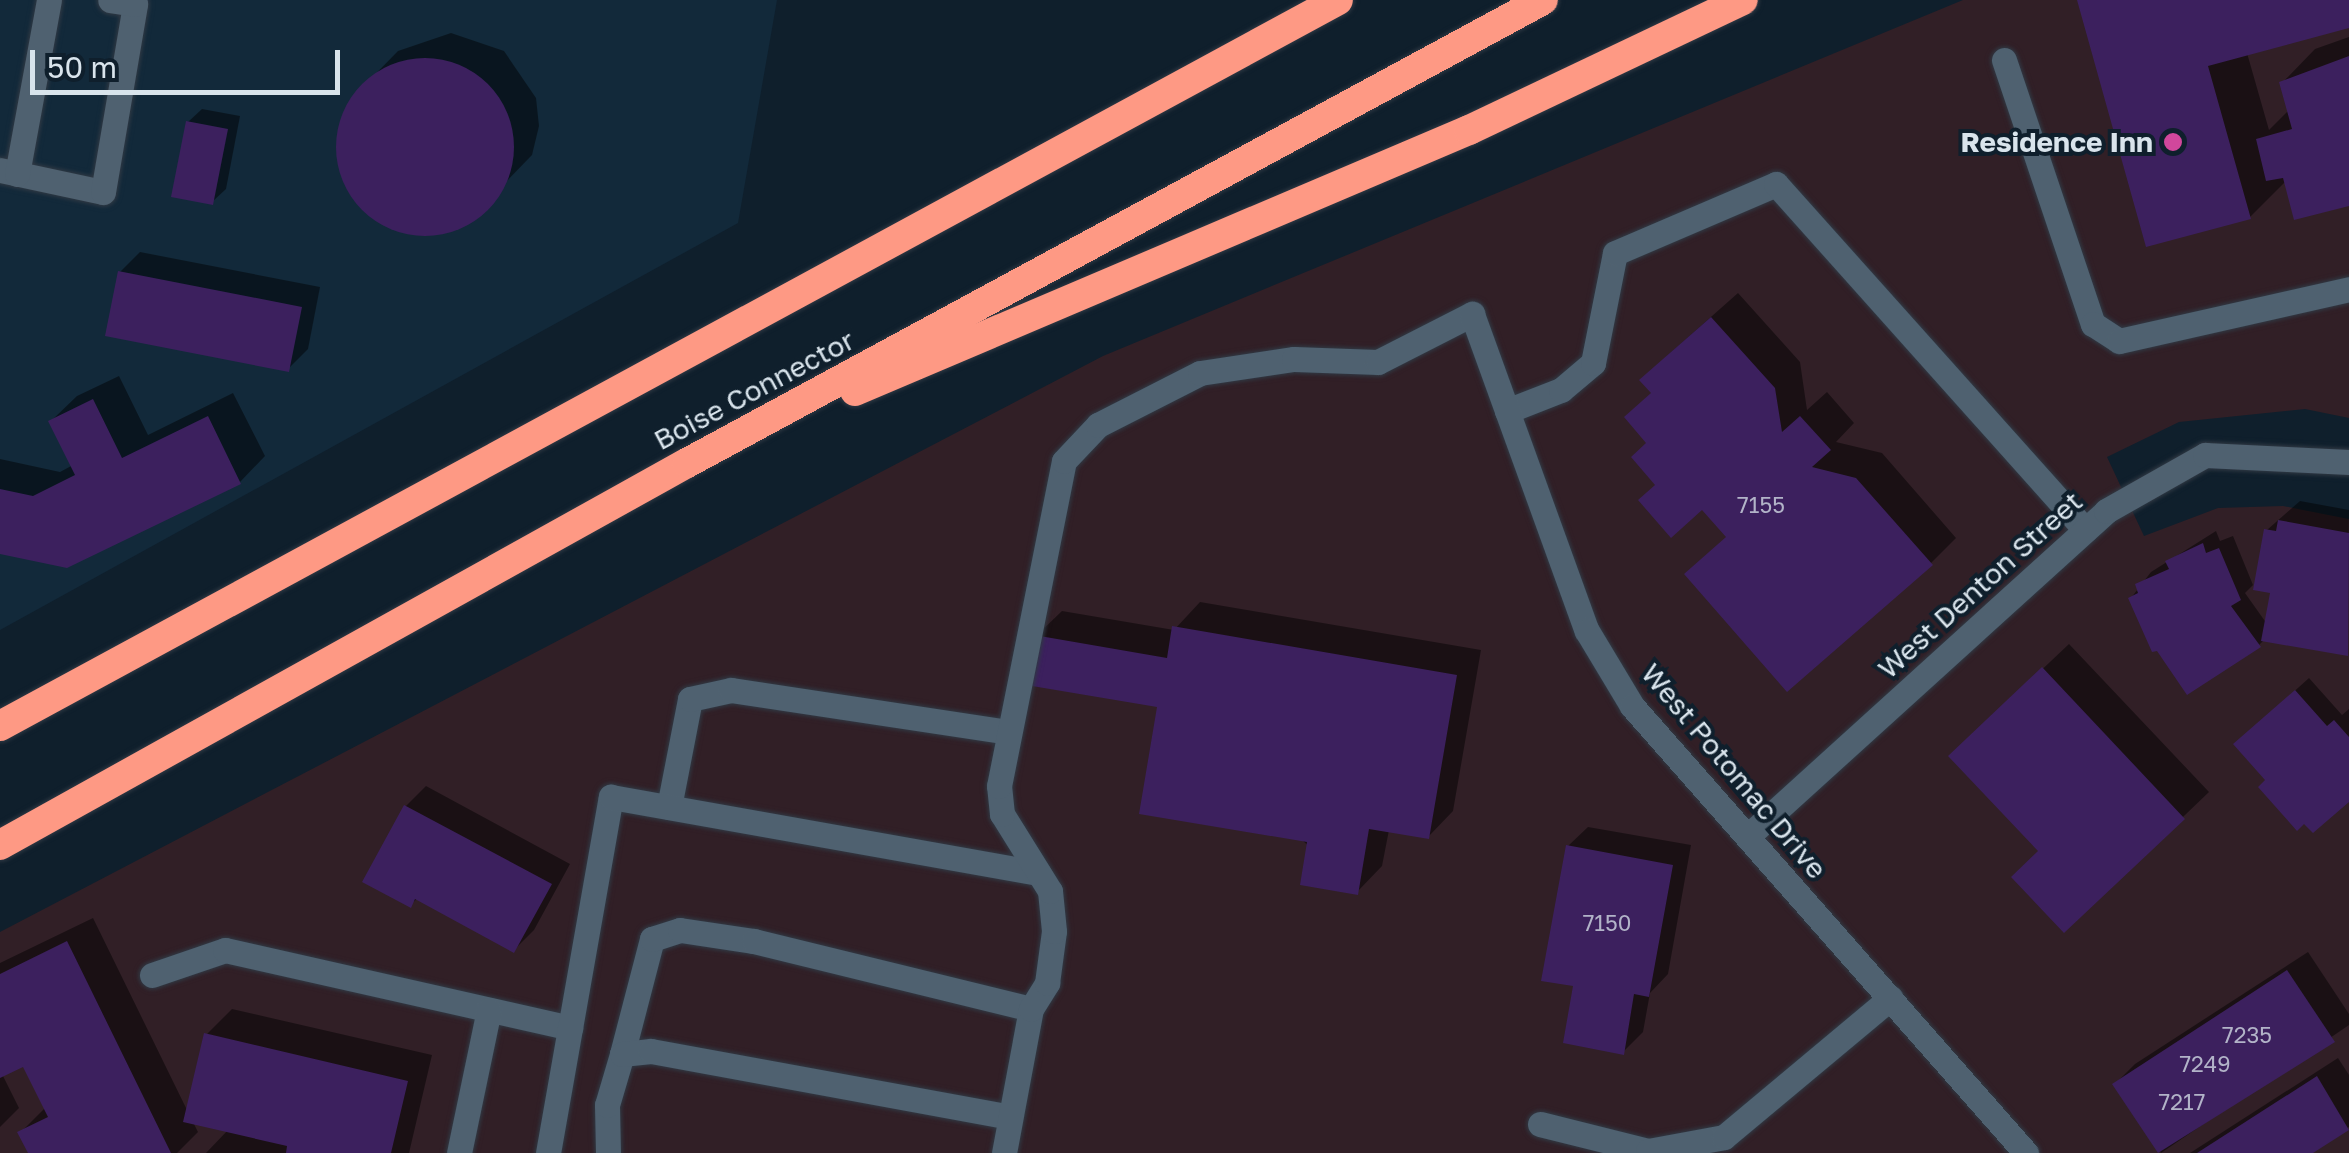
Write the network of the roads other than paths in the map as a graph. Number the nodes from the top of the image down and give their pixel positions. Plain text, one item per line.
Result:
1 (49, 0) edge
2 (1338, 0) edge
3 (1544, 0) edge
4 (1743, 0) edge
5 (126, 2) edge
6 (2004, 60) dead end
7 (9, 172) edge
8 (2349, 289) edge
9 (1507, 411) junction
10 (2349, 462) edge
11 (687, 463) junction
12 (2085, 530) junction
13 (0, 726) edge
14 (1008, 732) junction
15 (668, 807) junction
16 (1748, 836) junction
17 (0, 845) edge
18 (1038, 872) junction
19 (152, 974) dead end
20 (1890, 998) junction
21 (1030, 1009) junction
22 (490, 1010) junction
23 (570, 1028) junction
24 (622, 1054) junction
25 (1010, 1118) junction
26 (1540, 1124) dead end
27 (458, 1153) edge
28 (548, 1153) edge
29 (608, 1153) edge
30 (1004, 1153) edge
31 (2026, 1153) edge

1 - 7 street
2 - 13 highway
3 - 11 highway, Boise Connector
4 - 11 highway
5 - 7 street
6 - 8 street
9 - 12 street
9 - 14 street, West Potomac Drive
9 - 16 street, West Potomac Drive
10 - 12 street, West Denton Street
11 - 17 highway, Boise Connector
12 - 16 street, West Denton Street
14 - 15 street
14 - 18 street
15 - 18 street
15 - 23 street
16 - 20 street, West Potomac Drive
18 - 21 street
19 - 22 street
20 - 26 street
20 - 31 street, West Potomac Drive
21 - 24 street
21 - 25 street
22 - 23 street
22 - 27 street
23 - 28 street
24 - 25 street
24 - 29 street
25 - 30 street

